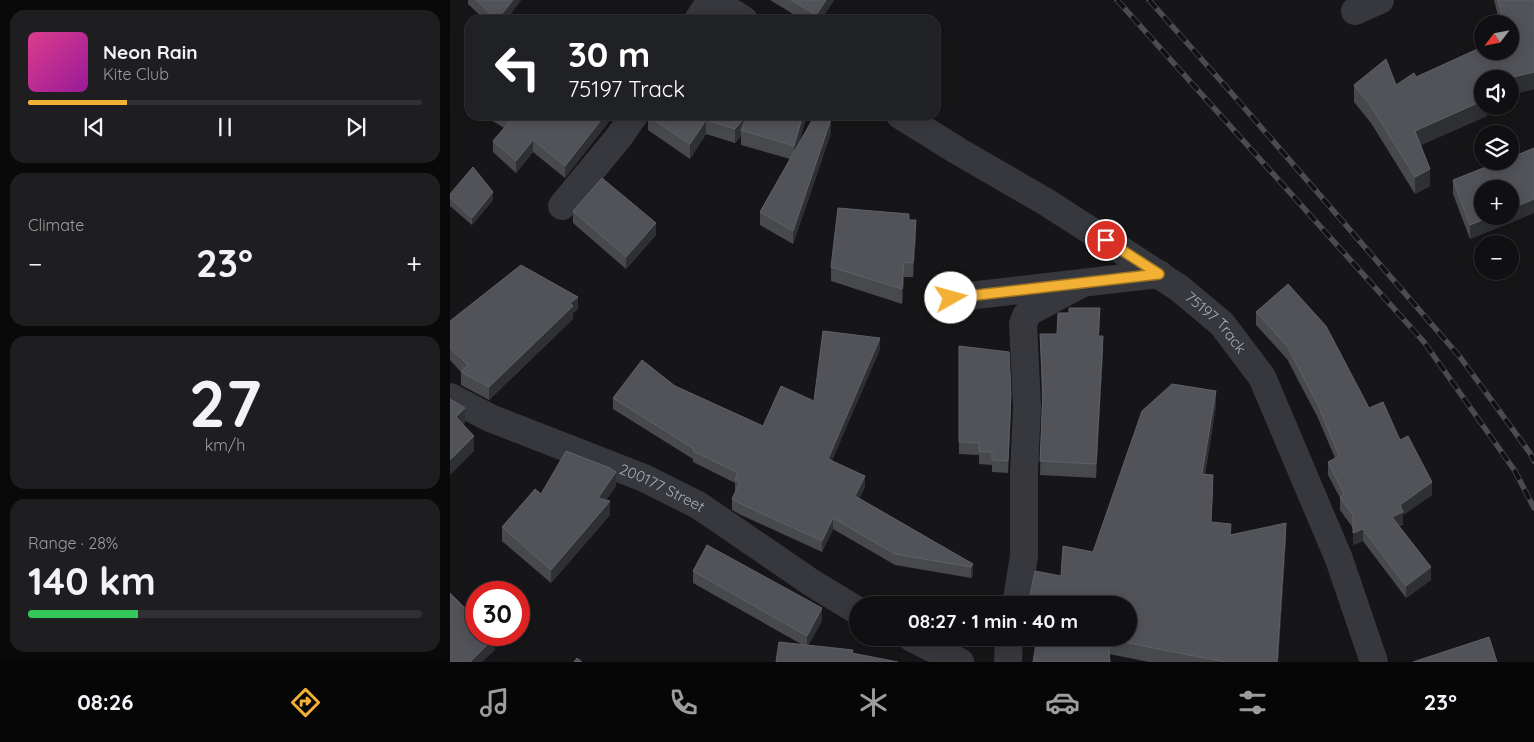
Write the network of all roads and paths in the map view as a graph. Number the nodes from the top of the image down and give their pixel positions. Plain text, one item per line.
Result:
1 (712, 0) edge
2 (1380, 0) edge
3 (1355, 11) dead end
4 (702, 15) edge
5 (736, 15) edge
6 (631, 120) edge
7 (908, 120) edge
8 (562, 206) dead end
9 (1159, 274) junction
10 (1083, 283) junction
11 (951, 298) dead end
12 (450, 397) edge
13 (1017, 596) edge
14 (849, 606) edge
15 (928, 646) edge
16 (1009, 646) edge
17 (960, 662) edge
18 (1008, 662) edge
19 (1374, 662) edge

1 - 4 street
1 - 5 street
2 - 3 street
6 - 8 street
7 - 9 street, 75197 Track
9 - 10 street
9 - 19 street, 75197 Track
10 - 11 street
10 - 13 street
12 - 14 street, 200177 Street
15 - 17 street
16 - 18 street

